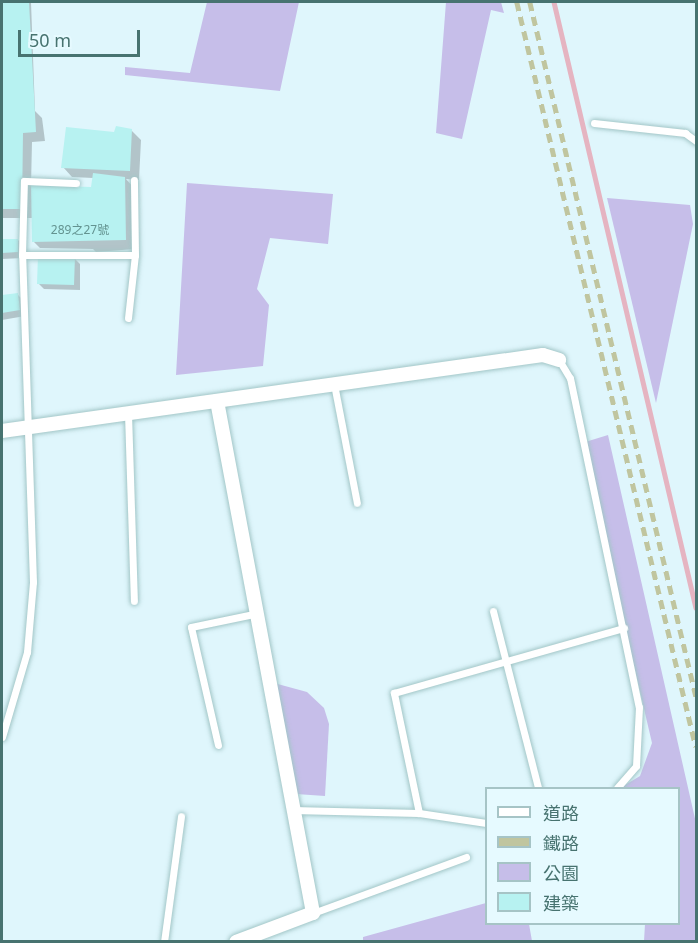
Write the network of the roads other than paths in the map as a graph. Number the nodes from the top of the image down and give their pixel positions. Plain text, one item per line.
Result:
1 (594, 123) dead end
2 (696, 141) edge
3 (135, 180) dead end
4 (76, 183) dead end
5 (22, 255) junction
6 (135, 255) junction
7 (128, 318) dead end
8 (559, 360) joint
9 (334, 384) junction
10 (217, 401) junction
11 (128, 413) junction
12 (28, 427) junction
13 (2, 431) edge
14 (357, 503) dead end
15 (134, 601) dead end
16 (493, 611) dead end
17 (254, 614) junction
18 (624, 628) junction
19 (506, 662) junction
20 (2, 737) edge
21 (218, 745) dead end
22 (537, 787) edge
23 (619, 787) edge
24 (292, 810) junction
25 (420, 813) junction
26 (182, 816) dead end
27 (485, 823) edge
28 (466, 857) dead end
29 (313, 912) junction
30 (164, 942) edge
31 (236, 942) edge

1 - 2 lane
3 - 6 lane
4 - 5 lane
5 - 6 lane
5 - 12 lane
6 - 7 lane
8 - 9 street
8 - 18 lane
9 - 10 street
9 - 14 lane
10 - 11 street
10 - 17 street
11 - 12 street
11 - 15 lane
12 - 13 street
12 - 20 lane
16 - 19 lane
17 - 21 lane
17 - 24 street
18 - 19 lane
18 - 23 lane
19 - 22 lane
19 - 25 lane
24 - 25 lane
24 - 29 street
25 - 27 lane
26 - 30 lane
28 - 29 lane
29 - 31 street

